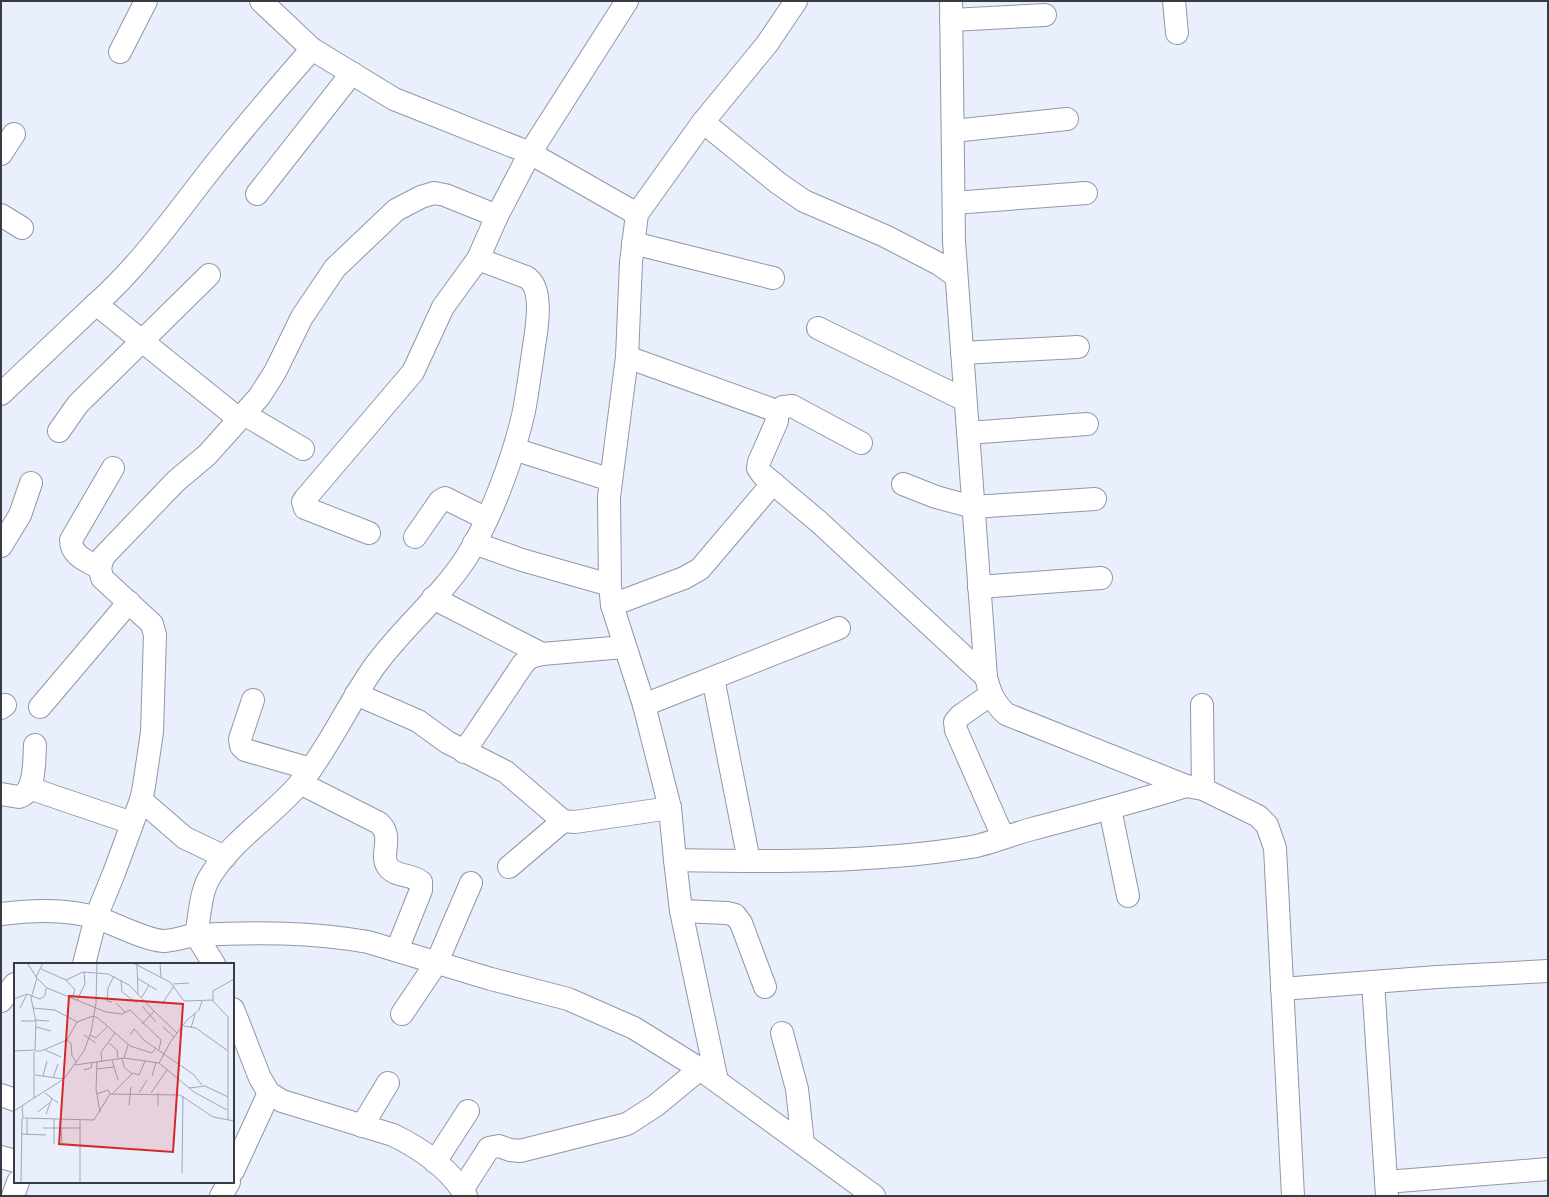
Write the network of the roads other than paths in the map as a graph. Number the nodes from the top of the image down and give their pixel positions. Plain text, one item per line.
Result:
1 (146, 1) edge
2 (261, 1) edge
3 (627, 1) edge
4 (796, 1) edge
5 (1174, 1) edge
6 (951, 11) edge
7 (1046, 15) dead end
8 (1177, 32) dead end
9 (312, 49) junction
10 (120, 52) dead end
11 (352, 73) junction
12 (1067, 119) dead end
13 (703, 122) junction
14 (953, 131) junction
15 (14, 134) dead end
16 (530, 153) junction
17 (1, 154) edge
18 (1086, 193) dead end
19 (257, 194) dead end
20 (954, 203) junction
21 (638, 214) junction
22 (1, 215) edge
23 (497, 216) junction
24 (22, 228) dead end
25 (633, 243) junction
26 (478, 259) junction
27 (209, 275) dead end
28 (956, 276) junction
29 (773, 278) dead end
30 (96, 304) junction
31 (818, 328) dead end
32 (143, 340) junction
33 (1078, 347) dead end
34 (962, 353) junction
35 (627, 357) junction
36 (4, 387) edge
37 (965, 400) junction
38 (777, 415) junction
39 (241, 417) junction
40 (1087, 424) dead end
41 (59, 431) dead end
42 (968, 433) junction
43 (861, 443) dead end
44 (302, 449) dead end
45 (514, 449) junction
46 (113, 468) dead end
47 (611, 480) junction
48 (31, 484) dead end
49 (773, 484) junction
50 (903, 484) dead end
51 (1095, 499) dead end
52 (973, 507) junction
53 (487, 519) junction
54 (369, 533) dead end
55 (415, 537) dead end
56 (474, 544) junction
57 (1, 546) edge
58 (100, 568) junction
59 (1101, 578) dead end
60 (979, 587) junction
61 (611, 595) junction
62 (433, 598) junction
63 (129, 602) junction
64 (839, 628) dead end
65 (624, 647) junction
66 (542, 654) junction
67 (713, 678) junction
68 (988, 686) junction
69 (356, 694) junction
70 (253, 700) dead end
71 (644, 705) junction
72 (1202, 705) dead end
73 (40, 707) dead end
74 (35, 745) dead end
75 (464, 752) junction
76 (306, 776) junction
77 (29, 788) junction
78 (1195, 788) junction
79 (1, 794) edge
80 (141, 800) junction
81 (670, 808) junction
82 (1110, 808) junction
83 (563, 821) junction
84 (132, 822) junction
85 (1003, 837) junction
86 (225, 857) junction
87 (674, 860) junction
88 (749, 861) junction
89 (509, 867) dead end
90 (471, 883) dead end
91 (1128, 896) dead end
92 (681, 911) junction
93 (1, 914) edge
94 (96, 917) junction
95 (196, 935) junction
96 (397, 950) junction
97 (437, 962) junction
98 (84, 963) edge
99 (213, 963) edge
100 (1548, 971) edge
101 (1373, 982) junction
102 (14, 985) edge
103 (765, 987) dead end
104 (1282, 990) junction
105 (1, 1001) edge
106 (234, 1012) edge
107 (402, 1014) dead end
108 (782, 1032) dead end
109 (700, 1069) junction
110 (717, 1081) junction
111 (388, 1083) dead end
112 (269, 1093) junction
113 (1, 1095) edge
114 (14, 1100) edge
115 (468, 1111) dead end
116 (362, 1126) junction
117 (803, 1144) junction
118 (1, 1157) edge
119 (14, 1161) edge
120 (435, 1162) junction
121 (234, 1168) edge
122 (1548, 1169) edge
123 (18, 1183) edge
124 (228, 1183) edge
125 (1386, 1189) edge
126 (464, 1193) edge
127 (873, 1195) edge
128 (13, 1196) edge
129 (220, 1196) edge
130 (1293, 1196) edge

1 - 10 street
2 - 9 street
3 - 16 street
4 - 13 street
5 - 8 street
6 - 7 street
6 - 14 street
9 - 11 street
9 - 30 street
11 - 16 street
11 - 19 street
12 - 14 street
13 - 21 street
13 - 28 street
14 - 20 street
15 - 17 street
16 - 21 street
16 - 23 street
18 - 20 street
20 - 28 street
21 - 25 street
22 - 24 street
23 - 26 street
23 - 39 street
25 - 29 street
25 - 35 street
26 - 45 street
26 - 54 street
27 - 32 street
28 - 34 street
30 - 32 street
30 - 36 street
31 - 37 street
32 - 39 street
32 - 41 street
33 - 34 street
34 - 37 street
35 - 38 street
35 - 47 street
37 - 42 street
38 - 43 street
38 - 49 street
39 - 44 street
39 - 58 street
40 - 42 street
42 - 52 street
45 - 47 street
45 - 53 street
46 - 58 street
47 - 61 street
48 - 57 street
49 - 61 street
49 - 68 street
50 - 52 street
51 - 52 street
52 - 60 street
53 - 55 street
53 - 56 street
56 - 61 street
56 - 62 street
58 - 63 street
59 - 60 street
60 - 68 street
61 - 65 street
62 - 66 street
62 - 69 street
63 - 73 street
63 - 80 street
64 - 67 street
65 - 66 street
65 - 71 street
66 - 75 street
67 - 71 street
67 - 88 street
68 - 78 street
68 - 85 street
69 - 75 street
69 - 76 street
70 - 76 street
71 - 81 street
72 - 78 street
74 - 77 street
75 - 83 street
76 - 86 street
76 - 96 street
77 - 79 street
77 - 84 street
78 - 82 street
78 - 104 street
80 - 84 street
80 - 86 street
81 - 83 street
81 - 87 street
82 - 85 street
82 - 91 street
83 - 89 street
84 - 94 street
85 - 88 street
86 - 95 street
87 - 88 street
87 - 92 street
90 - 97 street
92 - 103 street
92 - 110 street
93 - 94 street
94 - 95 street
94 - 98 street
95 - 96 street
95 - 99 street
96 - 97 street
97 - 107 street
97 - 109 street
100 - 101 street
101 - 104 street
101 - 125 street
102 - 105 street
104 - 130 street
106 - 112 street
108 - 117 street
109 - 110 street
109 - 126 street
110 - 117 street
111 - 116 street
112 - 116 street
112 - 121 street
113 - 114 street
115 - 120 street
116 - 120 street
117 - 127 street
118 - 119 street
120 - 126 street
122 - 125 street
123 - 128 street
124 - 129 street

